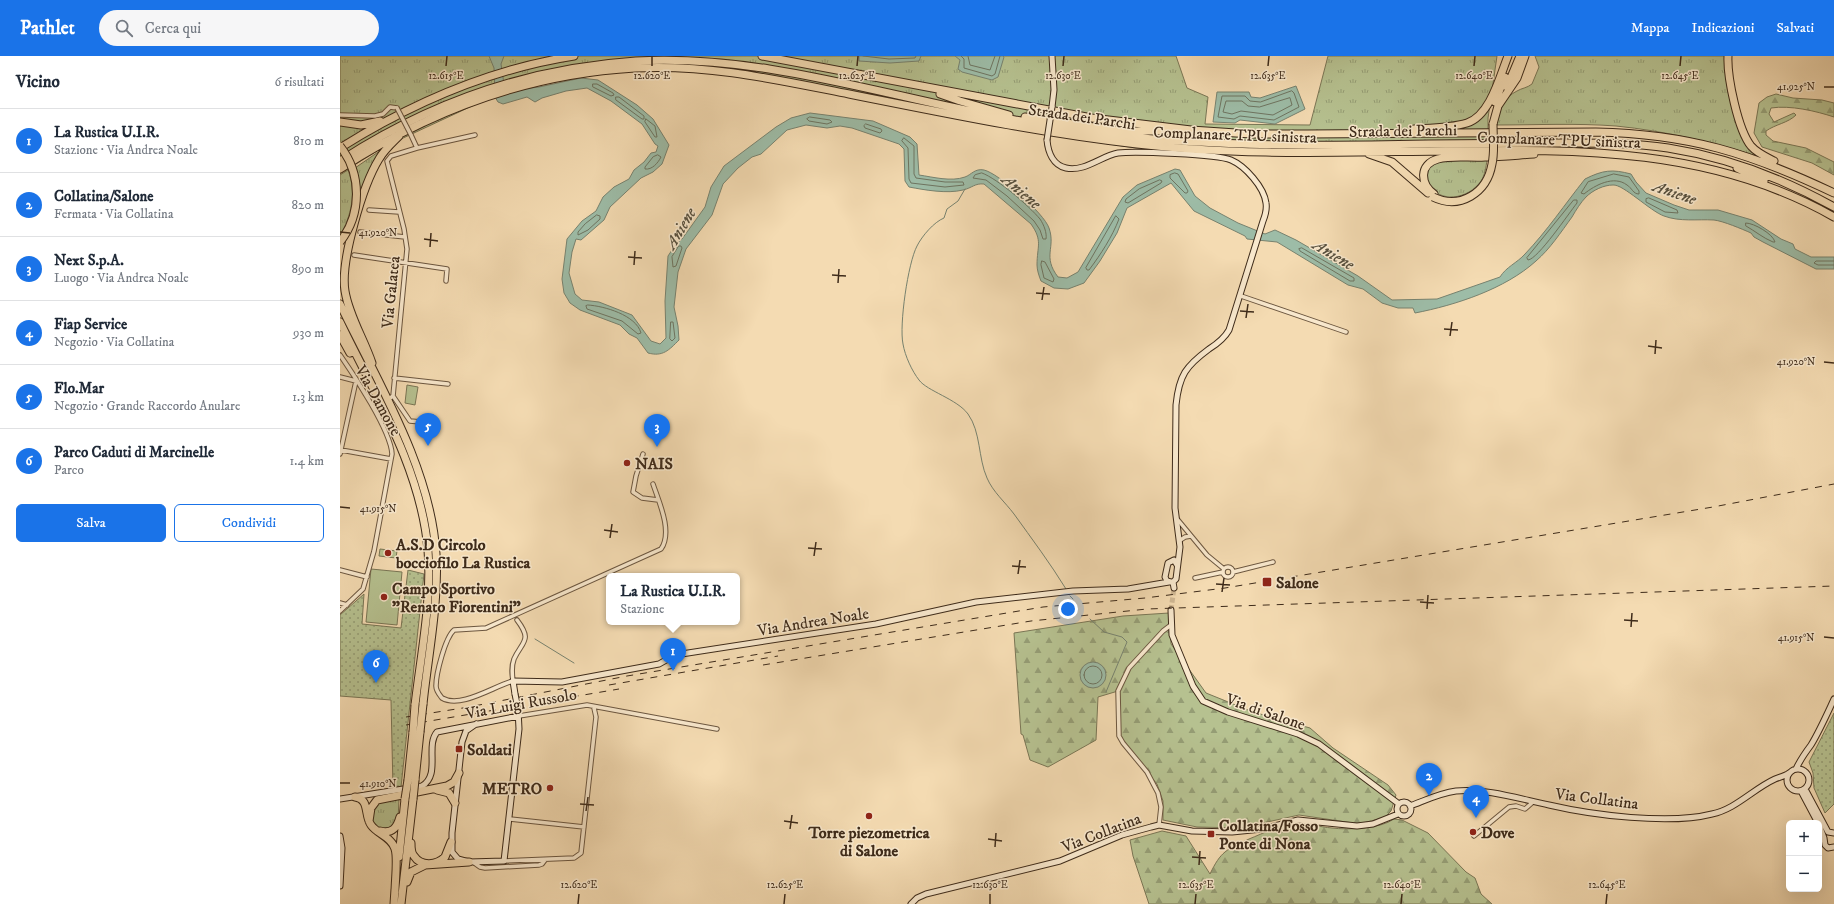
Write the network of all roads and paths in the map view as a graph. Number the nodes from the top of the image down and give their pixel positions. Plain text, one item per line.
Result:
1 (574, 56) edge
2 (658, 56) edge
3 (690, 56) edge
4 (762, 56) edge
5 (1052, 56) edge
6 (1503, 56) edge
7 (1508, 56) edge
8 (1513, 56) edge
9 (1520, 56) edge
10 (1525, 56) edge
11 (1728, 56) edge
12 (1733, 56) edge
13 (596, 66) junction
14 (699, 69) junction
15 (1730, 81) junction
16 (909, 85) junction
17 (483, 88) junction
18 (887, 92) junction
19 (1505, 94) junction
20 (1492, 96) junction
21 (415, 106) junction
22 (1008, 114) junction
23 (340, 115) edge
24 (340, 122) edge
25 (1492, 124) junction
26 (1116, 130) junction
27 (408, 133) junction
28 (1230, 133) junction
29 (1368, 133) junction
30 (475, 135) dead end
31 (340, 147) edge
32 (417, 148) junction
33 (1341, 152) junction
34 (1592, 152) junction
35 (1690, 152) junction
36 (340, 156) edge
37 (340, 161) edge
38 (340, 169) edge
39 (1834, 193) edge
40 (1433, 196) junction
41 (1805, 202) junction
42 (1834, 202) edge
43 (1834, 207) edge
44 (369, 210) dead end
45 (399, 212) junction
46 (1834, 217) edge
47 (360, 232) dead end
48 (405, 237) junction
49 (340, 242) edge
50 (354, 255) dead end
51 (406, 262) junction
52 (446, 281) dead end
53 (340, 292) edge
54 (1241, 296) junction
55 (340, 304) edge
56 (354, 319) junction
57 (340, 322) edge
58 (1346, 332) dead end
59 (340, 335) edge
60 (340, 355) edge
61 (340, 377) edge
62 (394, 378) junction
63 (356, 381) junction
64 (448, 384) dead end
65 (382, 390) junction
66 (378, 399) junction
67 (432, 417) dead end
68 (341, 448) edge
69 (643, 454) dead end
70 (391, 459) junction
71 (653, 484) dead end
72 (658, 500) junction
73 (1176, 518) junction
74 (1178, 535) junction
75 (1191, 536) junction
76 (1172, 560) junction
77 (1273, 562) dead end
78 (1177, 565) junction
79 (340, 570) edge
80 (1223, 571) junction
81 (1233, 572) junction
82 (609, 573) edge
83 (606, 574) edge
84 (367, 577) junction
85 (1165, 577) junction
86 (1195, 578) dead end
87 (1172, 584) junction
88 (1157, 585) junction
89 (340, 603) edge
90 (347, 605) junction
91 (1171, 610) tunnel mouth
92 (340, 611) edge
93 (517, 620) dead end
94 (1171, 625) junction
95 (513, 682) junction
96 (1834, 699) edge
97 (419, 704) junction
98 (594, 708) junction
99 (519, 716) junction
100 (476, 724) junction
101 (452, 728) junction
102 (716, 729) dead end
103 (462, 742) junction
104 (1804, 754) junction
105 (1796, 769) junction
106 (1804, 770) junction
107 (459, 773) junction
108 (1789, 774) junction
109 (1775, 779) junction
110 (1788, 784) junction
111 (433, 789) junction
112 (1803, 790) junction
113 (355, 798) junction
114 (340, 799) edge
115 (408, 800) junction
116 (1533, 802) junction
117 (455, 803) junction
118 (1399, 804) junction
119 (1410, 806) junction
120 (1398, 814) junction
121 (510, 819) junction
122 (1816, 820) edge
123 (369, 821) junction
124 (410, 822) junction
125 (1158, 826) junction
126 (584, 827) junction
127 (378, 830) junction
128 (1832, 834) edge
129 (340, 836) edge
130 (1474, 836) dead end
131 (451, 842) junction
132 (1823, 843) edge
133 (1834, 846) edge
134 (545, 860) junction
135 (504, 861) junction
136 (471, 862) junction
137 (340, 886) edge
138 (395, 892) junction
139 (394, 904) edge
140 (402, 904) edge
141 (911, 904) edge

1 - 17 highway
2 - 13 highway, Strada dei Parchi
3 - 22 highway, Strada dei Parchi
4 - 16 highway
5 - 54 street, bridge
6 - 20 highway
7 - 20 highway
8 - 25 highway
9 - 19 highway
10 - 19 highway
11 - 15 highway
12 - 15 highway
13 - 14 highway, Complanare TPU sinistra
13 - 17 highway, Complanare TPU sinistra
13 - 17 highway, Strada dei Parchi
13 - 18 highway, Strada dei Parchi
14 - 18 highway
14 - 33 highway, Complanare TPU sinistra
15 - 39 highway
16 - 22 highway
16 - 28 highway
17 - 21 highway
17 - 27 highway, Complanare TPU sinistra
17 - 36 highway, Strada dei Parchi
17 - 37 highway, Strada dei Parchi
18 - 35 highway, Strada dei Parchi
19 - 25 highway
20 - 29 highway
21 - 24 highway
21 - 31 highway
22 - 26 highway, Strada dei Parchi
23 - 27 street, bridge
25 - 40 highway, bridge
26 - 28 highway
26 - 42 highway, Strada dei Parchi
27 - 32 street
27 - 38 highway, Complanare TPU sinistra
27 - 56 highway
28 - 29 highway
29 - 39 highway
30 - 32 street
31 - 49 highway, bridge
32 - 45 street, Via Galatea
33 - 34 highway, Complanare TPU sinistra
33 - 40 highway
34 - 40 highway
34 - 41 highway, Complanare TPU sinistra
35 - 41 highway
35 - 43 highway, Strada dei Parchi
41 - 46 highway, Complanare TPU sinistra
44 - 45 street
45 - 48 street, Via Galatea
47 - 48 street
48 - 51 street, Via Galatea
50 - 51 street
51 - 52 street
51 - 62 street, Via Galatea
53 - 56 highway
54 - 58 street
54 - 73 street
55 - 65 highway
56 - 65 highway
57 - 66 highway
59 - 66 highway
60 - 63 street, Via Damone
61 - 63 street
62 - 64 street
62 - 67 street, Via Galatea
63 - 68 street
63 - 70 street, Via Damone
65 - 97 highway
66 - 97 highway
68 - 70 street
69 - 72 street
70 - 84 street
71 - 72 street, Via Andrea Noale
72 - 82 street, Via Andrea Noale
73 - 74 street
73 - 75 street
74 - 75 street
74 - 75 street
74 - 76 street
74 - 78 street
75 - 80 street
76 - 78 street
76 - 85 street
77 - 81 street
78 - 87 street
79 - 84 street
80 - 81 street
80 - 81 street
80 - 86 street
83 - 95 street, Via Andrea Noale
84 - 90 street
85 - 87 street
85 - 88 street
87 - 88 street, Via Andrea Noale
88 - 95 street, Via Andrea Noale
89 - 90 street
90 - 92 street
91 - 94 street, Via di Salone
93 - 95 street
94 - 118 street, Via di Salone
94 - 125 street
95 - 99 street, bridge
96 - 104 street
97 - 115 highway, bridge
98 - 99 street, Via Luigi Russolo
98 - 102 street, Via Luigi Russolo
98 - 126 street
99 - 100 street, Via Luigi Russolo
99 - 121 street
100 - 101 street, Via Luigi Russolo
100 - 103 street
101 - 103 street
101 - 113 street, Via Luigi Russolo
103 - 107 street
104 - 105 street
104 - 106 street
105 - 106 street
105 - 108 street
106 - 112 street
107 - 111 highway
107 - 117 street
108 - 109 street, Via Collatina
108 - 110 street
109 - 110 street
109 - 116 street, Via Collatina
110 - 112 street
111 - 117 highway
111 - 123 highway
112 - 122 street
112 - 128 street
113 - 114 street
113 - 123 highway
115 - 124 highway
115 - 127 highway
115 - 138 highway
116 - 119 street, Via Collatina
116 - 130 street
117 - 131 street
118 - 119 street
118 - 120 street
119 - 120 street
120 - 125 street, Via Collatina
121 - 126 street
121 - 135 street
123 - 127 highway
124 - 131 highway
124 - 140 highway
125 - 141 street, Via Collatina
126 - 134 street
127 - 138 highway
128 - 132 street
129 - 137 street
131 - 136 street
132 - 133 street
134 - 135 street
134 - 136 street
135 - 136 street
136 - 140 highway
138 - 139 highway

